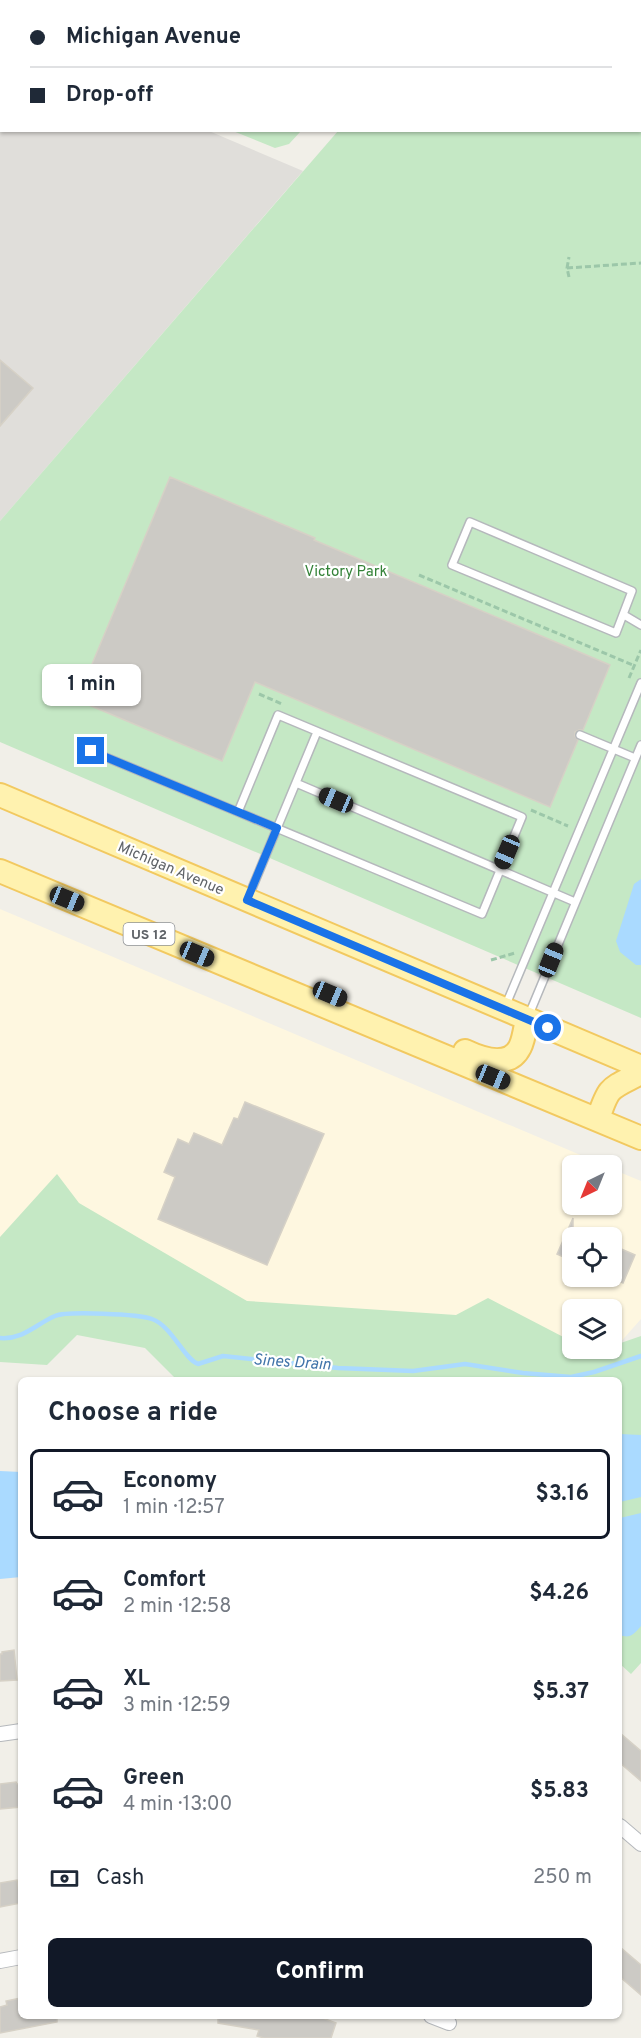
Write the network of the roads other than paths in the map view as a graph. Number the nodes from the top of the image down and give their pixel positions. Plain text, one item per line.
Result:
1 (624, 615) junction
2 (641, 625) edge
3 (641, 682) edge
4 (317, 732) junction
5 (580, 735) dead end
6 (641, 745) edge
7 (613, 749) junction
8 (91, 751) dead end
9 (635, 758) junction
10 (296, 783) junction
11 (0, 795) edge
12 (238, 812) junction
13 (277, 828) junction
14 (500, 870) junction
15 (0, 871) edge
16 (552, 892) junction
17 (247, 900) junction
18 (575, 902) junction
19 (312, 1001) junction
20 (504, 1009) junction
21 (527, 1019) junction
22 (641, 1067) edge
23 (641, 1073) edge
24 (598, 1119) junction
25 (641, 1138) edge
26 (18, 1731) edge
27 (0, 1734) edge
28 (622, 1828) edge
29 (641, 1844) edge
30 (18, 1958) edge
31 (0, 1961) edge
32 (439, 2019) edge
33 (449, 2023) dead end

1 - 1 lane
1 - 2 lane
3 - 7 lane
4 - 10 lane
4 - 12 lane
4 - 14 lane
5 - 7 lane
6 - 9 lane
7 - 9 lane
7 - 16 lane
8 - 12 lane
9 - 18 lane
10 - 13 lane
10 - 14 lane
11 - 17 main road, Michigan Avenue
12 - 13 lane
13 - 14 lane
13 - 17 lane
14 - 16 lane
15 - 19 main road, US 12
16 - 18 lane
16 - 20 lane
17 - 20 main road, Michigan Avenue
18 - 21 lane
19 - 21 main road
19 - 24 main road, US 12
20 - 21 main road, Michigan Avenue
21 - 22 main road, Michigan Avenue
23 - 24 main road
24 - 25 main road, US 12
26 - 27 street
28 - 29 street
30 - 31 street
32 - 33 street

